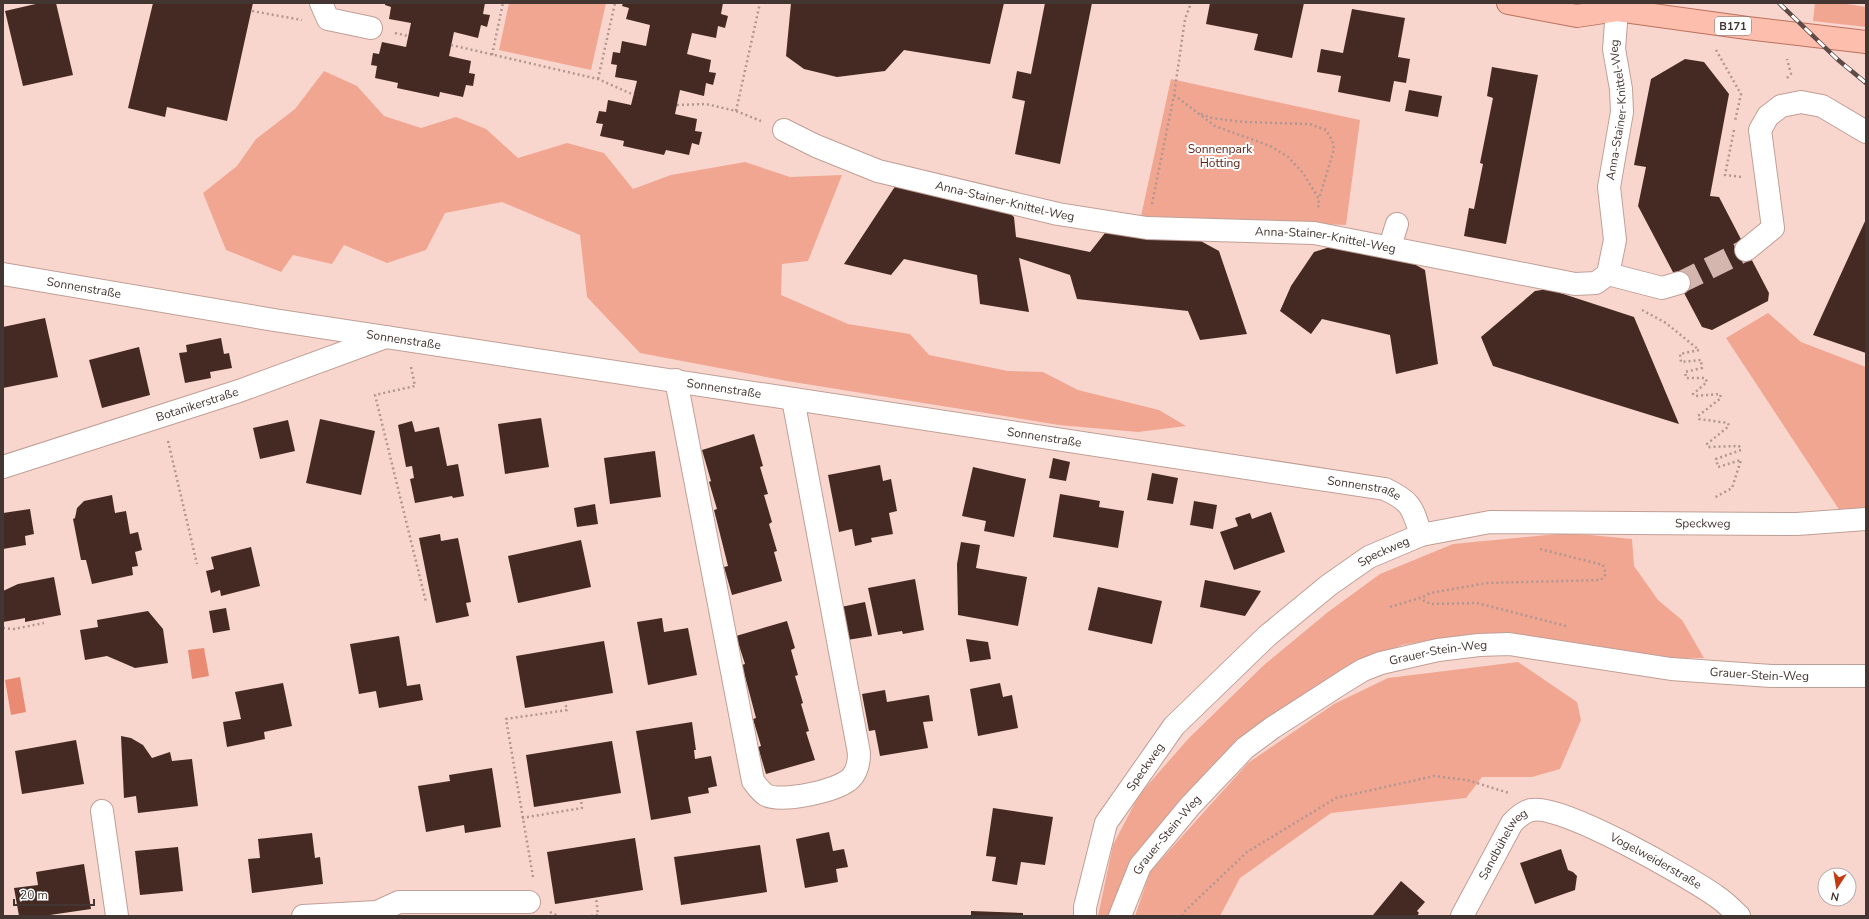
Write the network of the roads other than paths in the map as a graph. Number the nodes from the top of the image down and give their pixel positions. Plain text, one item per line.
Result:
1 (1508, 3) edge
2 (1613, 6) edge
3 (325, 11) edge
4 (371, 28) dead end
5 (1866, 42) edge
6 (784, 130) road end
7 (1866, 132) edge
8 (1397, 224) dead end
9 (1390, 246) junction
10 (1746, 250) tunnel mouth
11 (3, 274) edge
12 (1608, 274) junction
13 (1679, 283) tunnel mouth
14 (398, 337) junction
15 (676, 380) junction
16 (793, 399) junction
17 (3, 467) edge
18 (1866, 519) edge
19 (1421, 535) junction
20 (1866, 676) edge
21 (102, 811) dead end
22 (1566, 817) joint
23 (529, 902) road end
24 (117, 916) edge
25 (303, 916) edge
26 (1084, 916) edge
27 (1120, 916) edge
28 (1462, 916) edge
29 (1739, 916) edge

1 - 2 main road, B171
2 - 5 main road, B171
2 - 12 street, Anna-Stainer-Knittel-Weg
3 - 4 street
6 - 9 street, Anna-Stainer-Knittel-Weg
7 - 10 street
8 - 9 street
9 - 12 street, Anna-Stainer-Knittel-Weg
11 - 14 street, Sonnenstraße
12 - 13 street
14 - 15 street, Sonnenstraße
14 - 17 street, Botanikerstraße
15 - 16 street, Sonnenstraße
15 - 16 street
16 - 19 street, Sonnenstraße
18 - 19 street, Speckweg
19 - 26 street, Speckweg
20 - 27 street, Grauer-Stein-Weg
21 - 24 street
22 - 28 street, Sandbühelweg
22 - 29 street, Vogelweiderstraße
23 - 25 street

